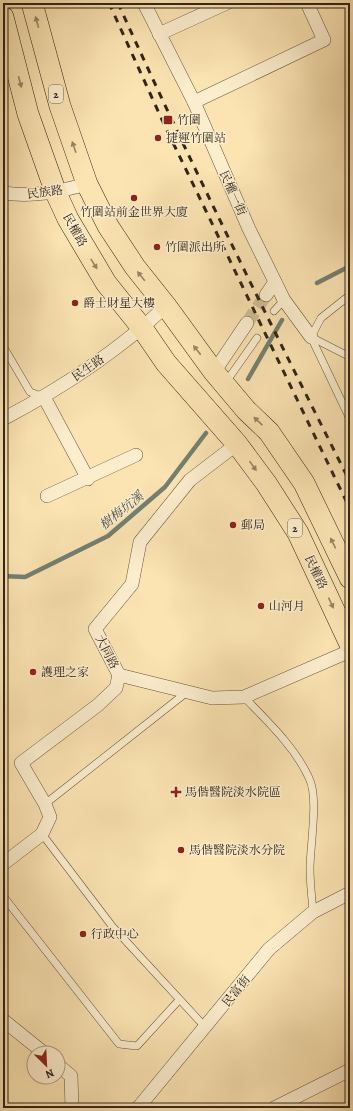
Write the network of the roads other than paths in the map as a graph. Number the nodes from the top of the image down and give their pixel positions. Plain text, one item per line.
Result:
1 (32, 3) edge
2 (144, 3) edge
3 (227, 3) edge
4 (307, 3) edge
5 (3, 20) edge
6 (159, 34) junction
7 (194, 102) junction
8 (86, 184) junction
9 (3, 193) edge
10 (56, 193) junction
11 (280, 292) junction
12 (266, 295) tunnel mouth
13 (350, 295) edge
14 (166, 306) junction
15 (274, 311) dead end
16 (247, 323) tunnel mouth
17 (142, 328) junction
18 (257, 338) dead end
19 (311, 338) junction
20 (3, 346) edge
21 (350, 357) edge
22 (228, 388) junction
23 (44, 397) junction
24 (3, 419) edge
25 (350, 419) edge
26 (237, 444) junction
27 (136, 455) dead end
28 (88, 479) junction
29 (46, 496) dead end
30 (350, 578) edge
31 (350, 644) edge
32 (350, 650) edge
33 (119, 676) junction
34 (187, 692) junction
35 (244, 697) junction
36 (45, 804) junction
37 (42, 834) junction
38 (3, 864) edge
39 (350, 893) edge
40 (4, 899) edge
41 (313, 912) junction
42 (179, 1000) junction
43 (3, 1020) edge
44 (206, 1028) junction
45 (34, 1045) edge
46 (350, 1070) edge
47 (66, 1072) edge
48 (72, 1108) edge
49 (138, 1108) edge
50 (274, 1108) edge

8 -> 1 main road, 2
2 - 6 street, 民權一街
3 - 6 street
4 - 7 street
5 -> 10 main road, 民權路 / 2
6 - 7 street, 民權一街
7 - 11 street, 民權一街
8 - 10 street, 民族路
14 -> 8 main road, 2
9 - 10 street, 民族路
10 -> 17 main road, 民權路 / 2
11 - 12 street
11 - 15 lane
11 - 19 street, 民權一街
13 - 19 lane
14 - 17 street, 民生路
22 -> 14 main road, 2
16 - 22 street
17 - 23 street, 民生路
17 - 26 main road, 民權路 / 2
18 - 22 lane
19 - 21 lane
19 - 25 lane
20 - 23 lane
30 -> 22 main road, 2
23 - 24 street, 民生路
23 - 28 street
26 -> 31 main road, 民權路 / 2
26 - 33 street, 大同路
27 - 28 street
28 - 29 street
32 - 35 street
33 - 34 street
33 - 36 street, 大同路
34 - 35 street
34 - 36 lane
35 - 41 lane
36 - 37 street, 大同路
37 - 38 street, 大同路
37 - 42 lane
39 - 41 street, 民富街
40 - 42 lane
41 - 44 street, 民富街
42 - 44 lane
43 - 45 street
44 - 49 street, 民富街
46 - 50 street
47 - 48 street

